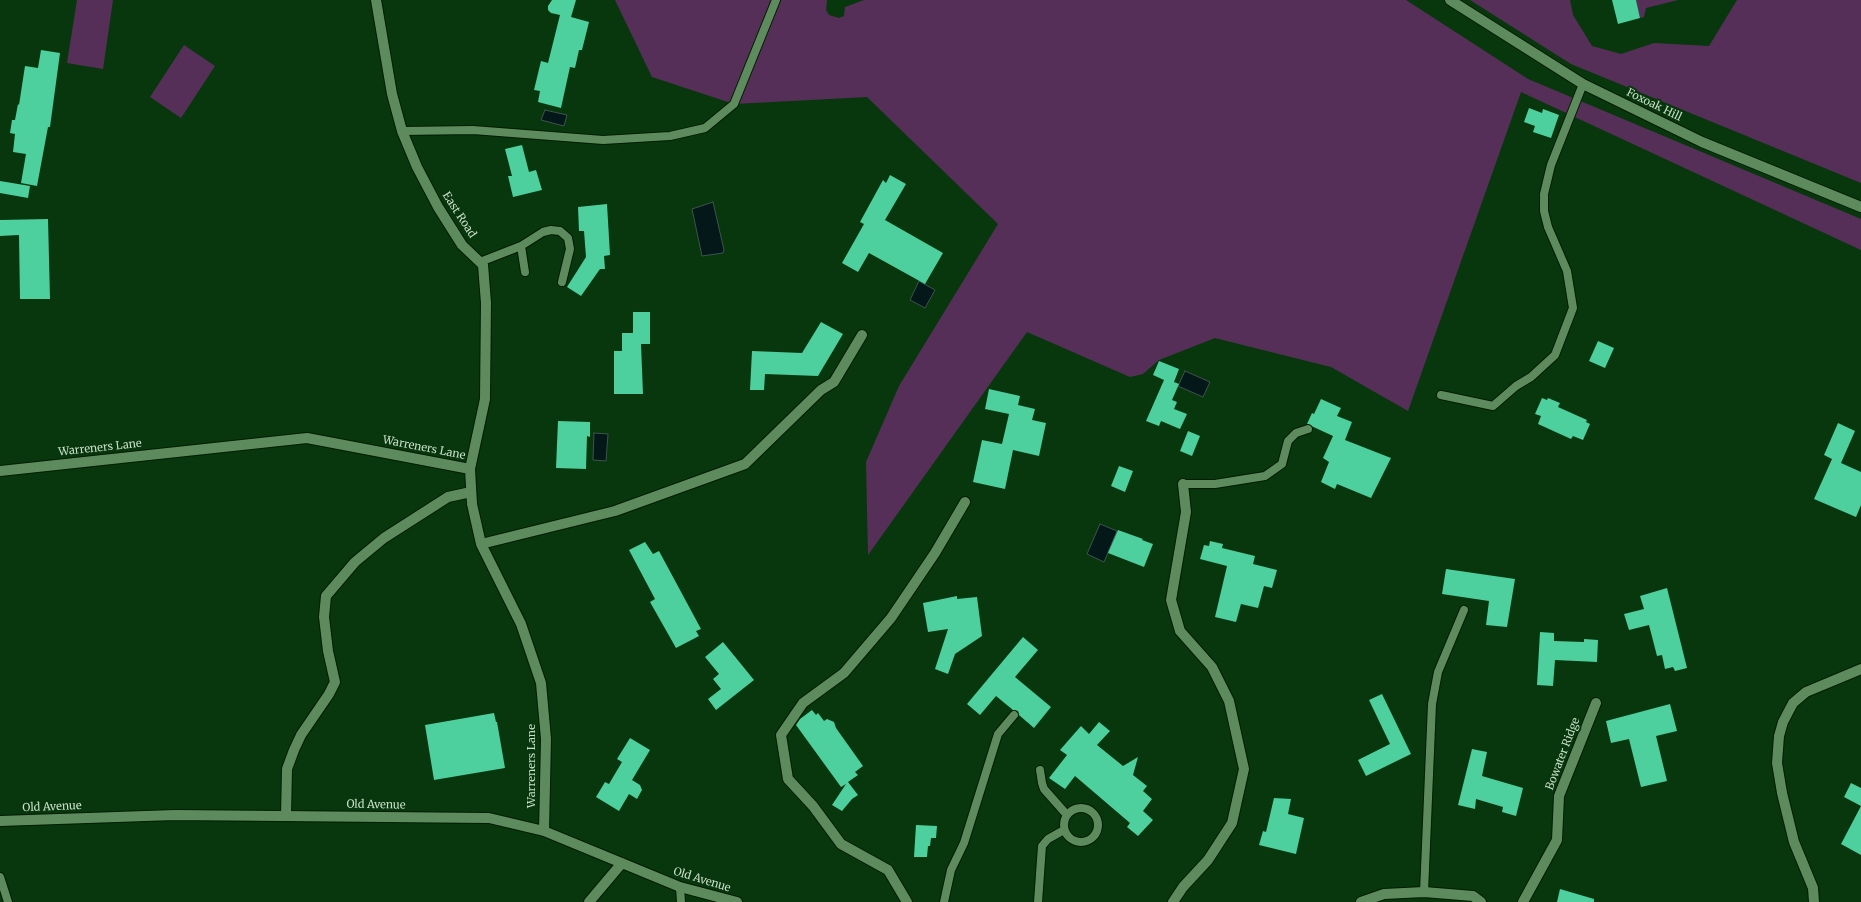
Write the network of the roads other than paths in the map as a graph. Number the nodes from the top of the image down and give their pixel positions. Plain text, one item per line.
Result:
1 (376, 0) edge
2 (776, 0) edge
3 (1450, 0) edge
4 (1583, 84) junction
5 (402, 131) junction
6 (1861, 207) edge
7 (521, 246) junction
8 (480, 262) junction
9 (525, 272) dead end
10 (562, 282) dead end
11 (862, 335) dead end
12 (1441, 395) dead end
13 (1308, 429) dead end
14 (470, 468) junction
15 (0, 471) edge
16 (1183, 484) joint
17 (471, 492) junction
18 (965, 502) dead end
19 (481, 544) junction
20 (1464, 610) dead end
21 (1861, 669) edge
22 (1596, 704) dead end
23 (1014, 715) dead end
24 (1040, 770) dead end
25 (1067, 815) junction
26 (286, 816) junction
27 (0, 821) edge
28 (1064, 830) junction
29 (544, 831) junction
30 (622, 863) junction
31 (0, 877) edge
32 (680, 887) junction
33 (1424, 892) junction
34 (8, 902) edge
35 (589, 902) edge
36 (681, 902) edge
37 (737, 902) edge
38 (907, 902) edge
39 (944, 902) edge
40 (1038, 902) edge
41 (1173, 902) edge
42 (1361, 902) edge
43 (1481, 902) edge
44 (1523, 902) edge
45 (1814, 902) edge

1 - 5 street, East Road
2 - 5 lane
3 - 4 street, Foxoak Hill
4 - 6 street, Foxoak Hill
4 - 12 lane
5 - 8 street, East Road
7 - 8 lane
7 - 9 lane
7 - 10 lane
8 - 14 street
11 - 19 street
13 - 16 lane
14 - 15 street, Warreners Lane
14 - 17 street, Warreners Lane
16 - 41 street
17 - 19 street, Warreners Lane
17 - 26 street
18 - 38 street
19 - 29 street, Warreners Lane
20 - 33 lane
21 - 45 street
22 - 44 street, Bowater Ridge
23 - 39 lane
24 - 25 lane
25 - 28 lane
25 - 28 lane
26 - 27 street, Old Avenue
26 - 29 street, Old Avenue
28 - 40 lane
29 - 30 street, Old Avenue
30 - 32 street, Old Avenue
30 - 35 street
31 - 34 lane
32 - 36 lane
32 - 37 street, Old Avenue
33 - 42 street
33 - 43 street

